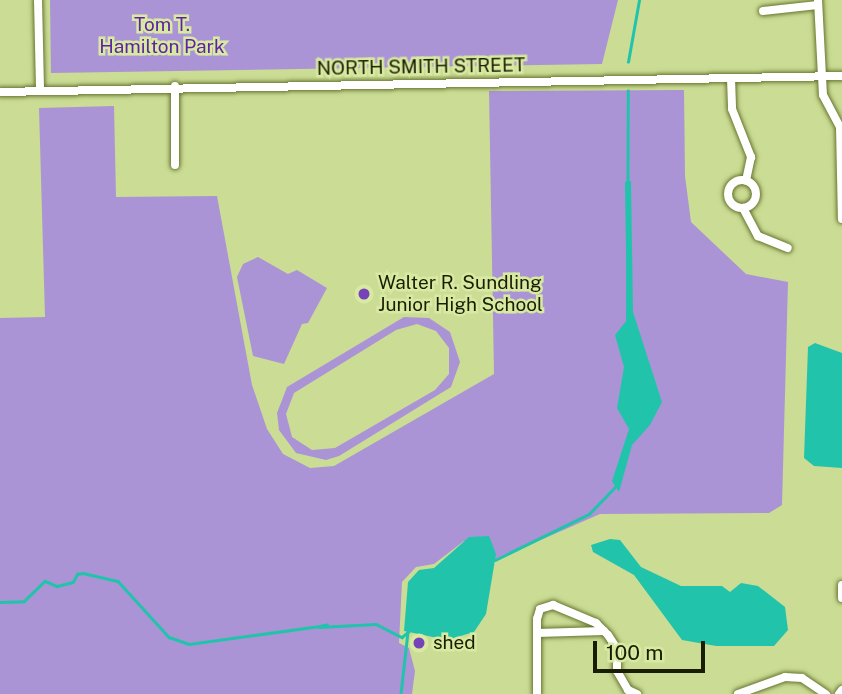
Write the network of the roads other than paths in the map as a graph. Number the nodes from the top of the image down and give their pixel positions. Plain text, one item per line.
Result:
1 (38, 0) edge
2 (818, 3) edge
3 (763, 11) dead end
4 (821, 76) junction
5 (842, 76) edge
6 (731, 78) junction
7 (176, 86) junction
8 (40, 91) junction
9 (0, 92) edge
10 (176, 164) dead end
11 (746, 180) junction
12 (743, 208) junction
13 (842, 219) edge
14 (788, 248) dead end
15 (842, 585) edge
16 (842, 598) edge
17 (604, 631) junction
18 (537, 633) junction
19 (842, 690) edge
20 (537, 694) edge
21 (637, 694) edge
22 (738, 694) edge
23 (826, 694) edge
24 (839, 694) edge

1 - 8 street
2 - 3 street
2 - 4 street
4 - 5 street, NORTH SMITH STREET
4 - 6 street, NORTH SMITH STREET
4 - 13 street
6 - 7 street, NORTH SMITH STREET
6 - 11 street
7 - 8 street, NORTH SMITH STREET
7 - 10 street
8 - 9 street, NORTH SMITH STREET
11 - 12 street
11 - 12 street
12 - 14 street
15 - 16 street
17 - 18 street
17 - 18 street
17 - 21 street
18 - 20 street
19 - 24 street
22 - 23 street

